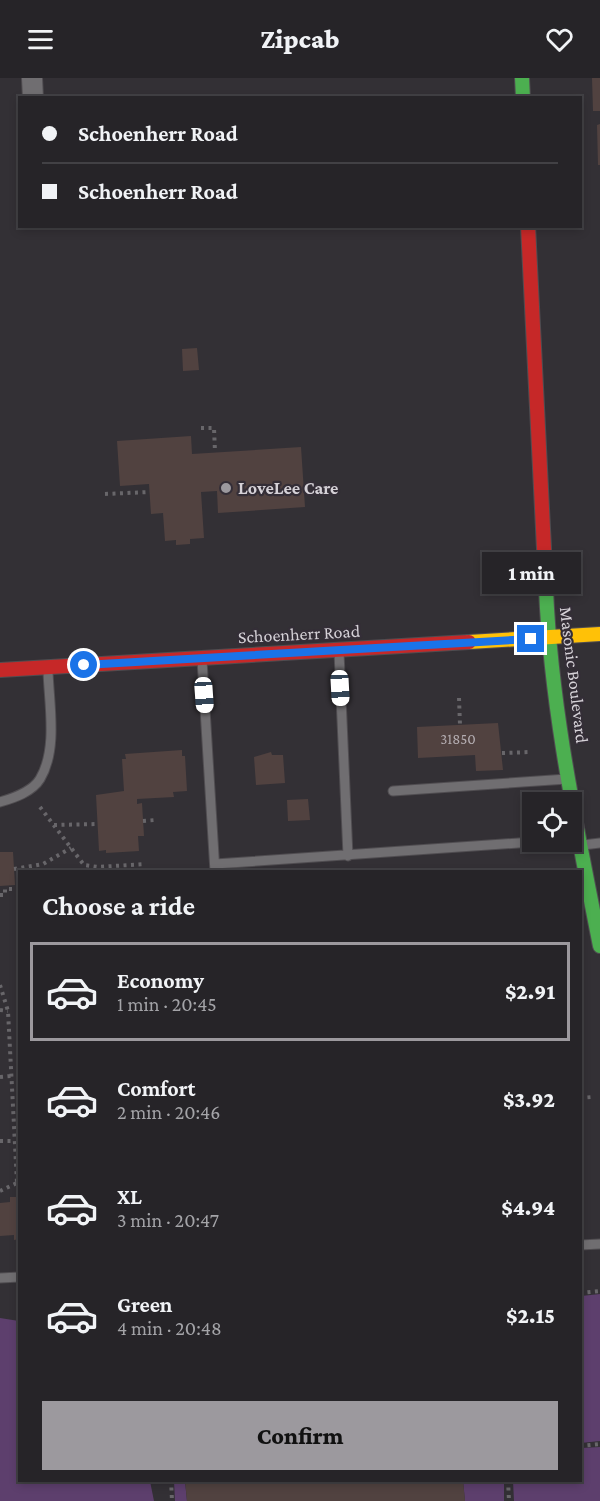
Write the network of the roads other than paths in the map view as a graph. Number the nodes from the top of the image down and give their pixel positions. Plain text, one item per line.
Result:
1 (32, 78) edge
2 (522, 78) edge
3 (33, 96) edge
4 (523, 96) edge
5 (528, 228) edge
6 (600, 634) edge
7 (548, 638) junction
8 (339, 650) junction
9 (202, 658) junction
10 (47, 667) junction
11 (0, 670) edge
12 (569, 779) junction
13 (393, 791) dead end
14 (571, 792) edge
15 (0, 802) edge
16 (582, 841) edge
17 (522, 843) edge
18 (600, 843) edge
19 (579, 852) edge
20 (348, 856) junction
21 (215, 868) edge
22 (600, 946) edge
23 (600, 1244) edge
24 (582, 1245) edge
25 (18, 1277) edge
26 (0, 1278) edge

1 - 3 street
2 - 4 street
5 - 7 street, Masonic Boulevard
6 - 7 street, Schoenherr Road
7 - 8 street, Schoenherr Road
7 - 12 street, Masonic Boulevard
8 - 9 street, Schoenherr Road
8 - 20 lane
9 - 10 street, Schoenherr Road
9 - 21 lane
10 - 11 street, Schoenherr Road
10 - 15 lane
12 - 13 lane
12 - 14 street, Masonic Boulevard
16 - 18 lane
17 - 20 lane
19 - 22 street, Masonic Boulevard
20 - 21 lane
23 - 24 lane
25 - 26 lane

